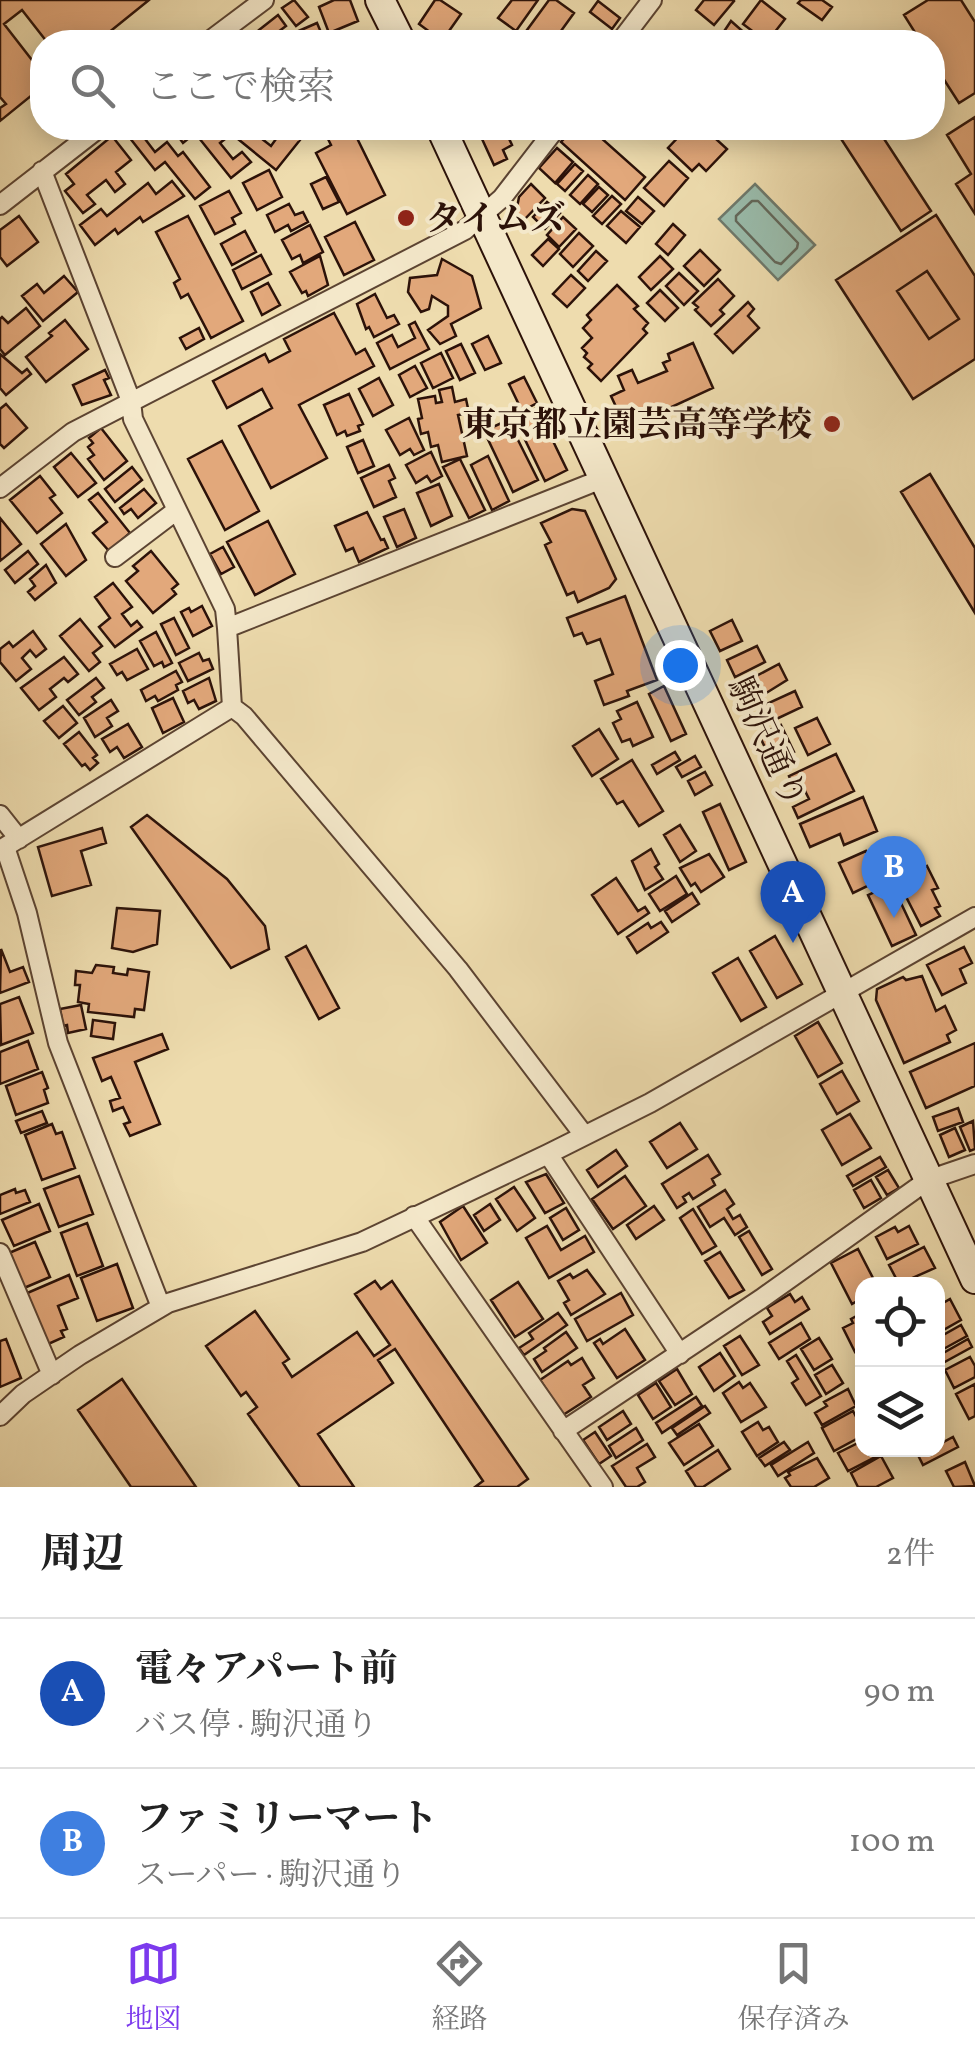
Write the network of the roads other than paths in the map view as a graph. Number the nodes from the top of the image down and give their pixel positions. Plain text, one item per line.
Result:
1 (264, 0) edge
2 (380, 0) edge
3 (652, 0) edge
4 (224, 30) edge
5 (394, 30) edge
6 (629, 30) edge
7 (83, 140) edge
8 (448, 140) edge
9 (547, 140) edge
10 (42, 172) junction
11 (0, 205) edge
12 (484, 216) junction
13 (131, 401) junction
14 (602, 479) junction
15 (0, 488) edge
16 (177, 510) junction
17 (115, 557) dead end
18 (227, 628) junction
19 (232, 707) junction
20 (0, 815) edge
21 (8, 845) edge
22 (975, 917) edge
23 (842, 990) junction
24 (584, 1134) junction
25 (548, 1154) junction
26 (975, 1164) edge
27 (928, 1180) junction
28 (414, 1216) junction
29 (0, 1253) edge
30 (975, 1279) edge
31 (161, 1307) junction
32 (680, 1354) junction
33 (52, 1375) junction
34 (0, 1416) edge
35 (564, 1431) junction
36 (603, 1487) edge

1 - 4 street
2 - 5 main road
3 - 6 street
7 - 10 street
8 - 12 main road, 駒沢通り
9 - 12 street
10 - 11 street
10 - 13 street
12 - 13 street
12 - 14 main road, 駒沢通り
13 - 15 street
13 - 16 street
14 - 18 street
14 - 23 main road, 駒沢通り
16 - 17 street
16 - 18 street
18 - 19 street
19 - 21 street
19 - 24 street
20 - 21 street
21 - 31 street
22 - 23 street
23 - 24 street
23 - 27 main road, 駒沢通り
24 - 25 street
25 - 28 street
25 - 32 street
26 - 27 street
27 - 30 main road, 駒沢通り
27 - 32 street
28 - 31 street
28 - 35 street
29 - 33 street
31 - 33 street
32 - 35 street
33 - 34 street
35 - 36 street

